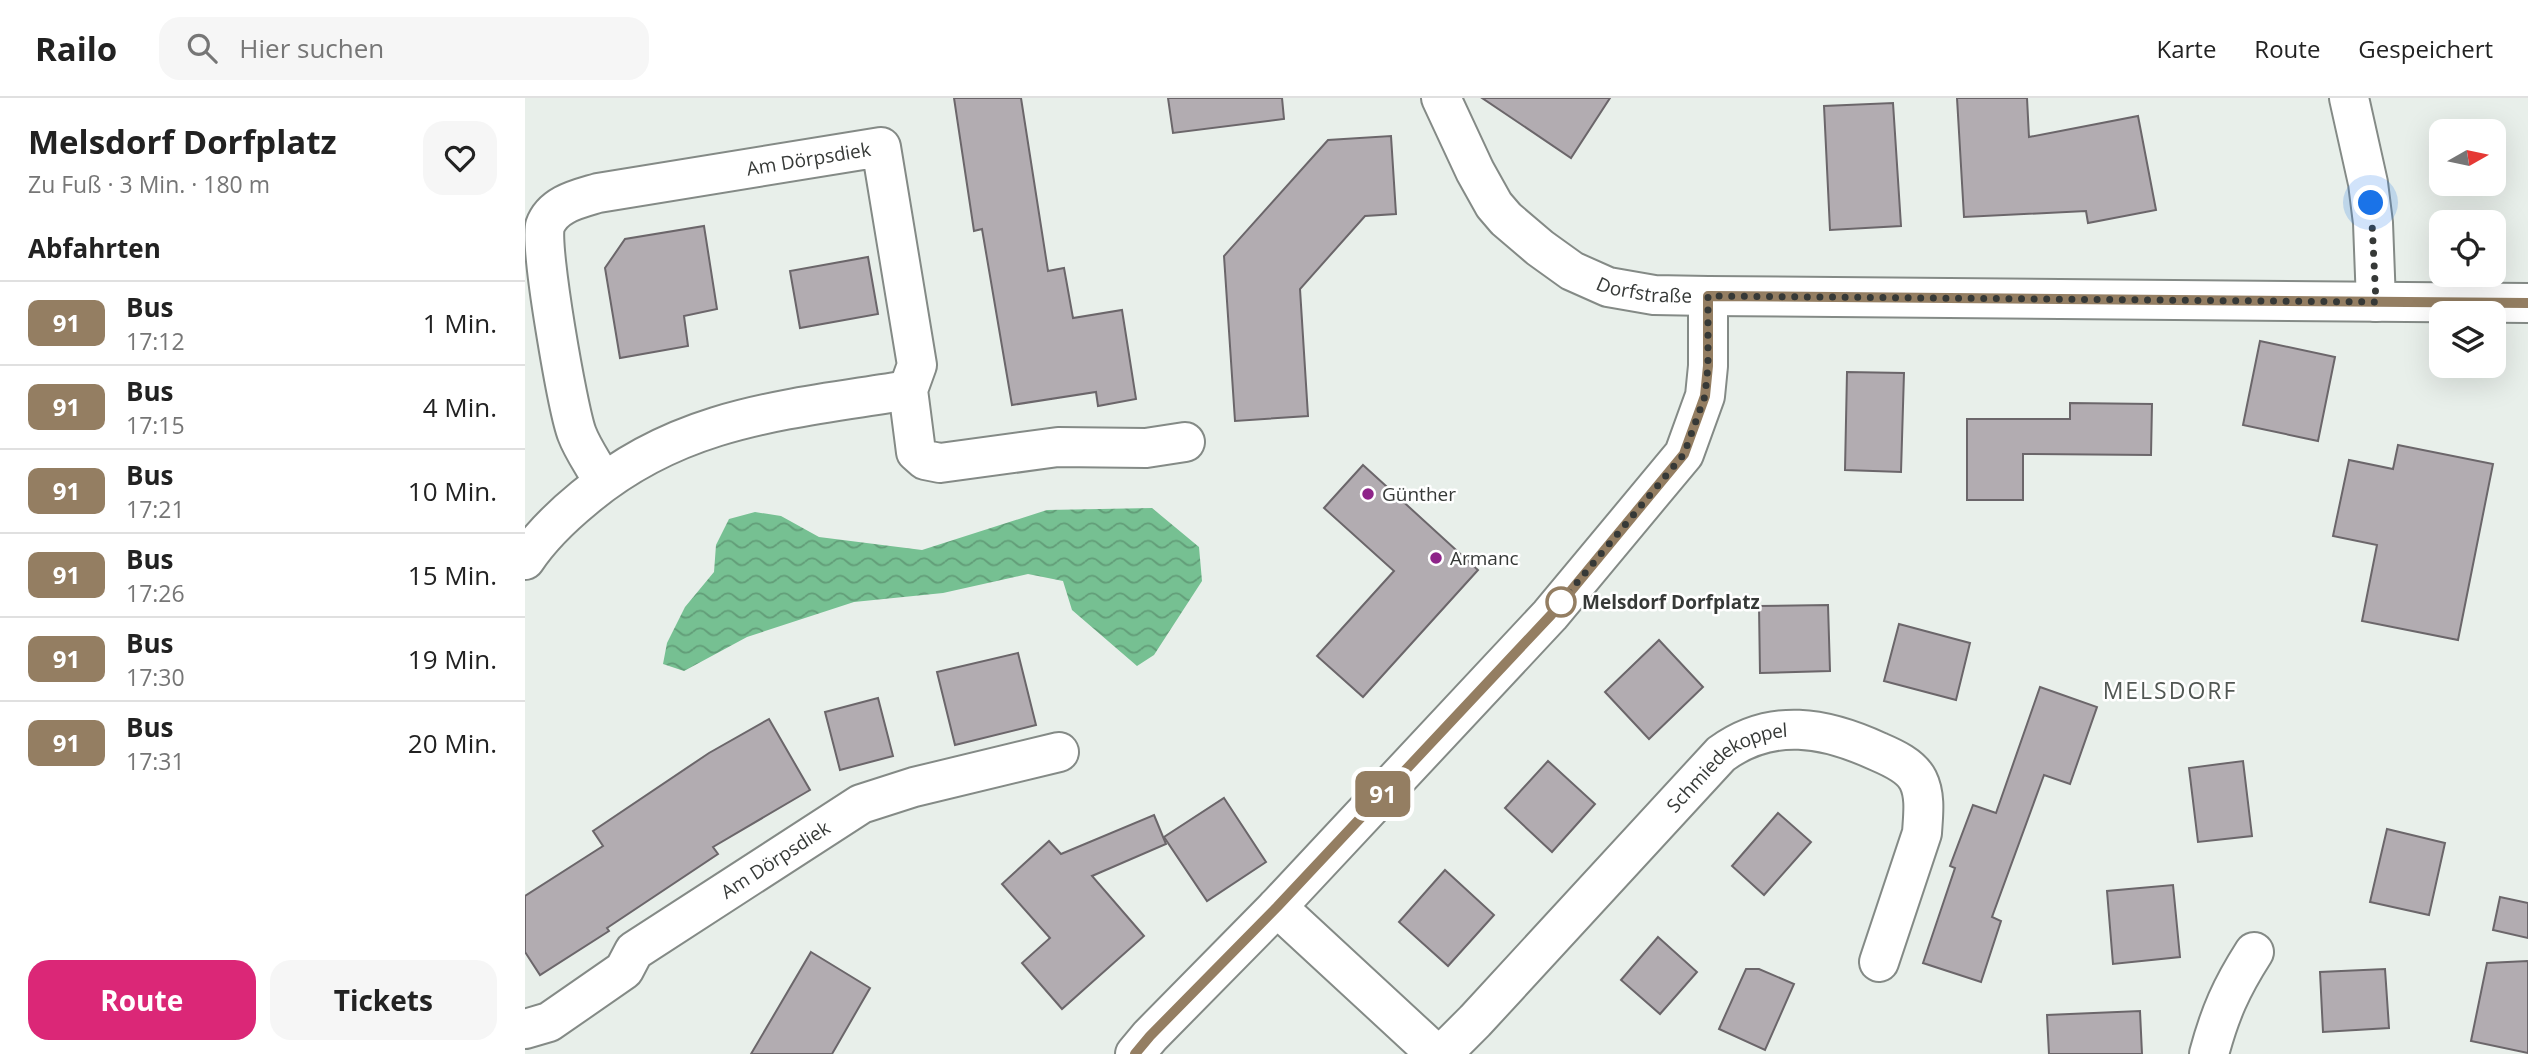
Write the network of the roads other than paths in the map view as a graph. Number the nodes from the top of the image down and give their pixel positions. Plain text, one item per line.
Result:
1 (1441, 98) edge
2 (2349, 98) edge
3 (535, 228) edge
4 (1708, 296) junction
5 (2376, 302) junction
6 (2528, 303) edge
7 (908, 390) junction
8 (1185, 442) dead end
9 (603, 482) junction
10 (525, 560) edge
11 (1059, 752) dead end
12 (1277, 907) junction
13 (2254, 952) dead end
14 (1879, 962) dead end
15 (525, 1029) edge
16 (1135, 1054) edge
17 (1436, 1054) edge
18 (1442, 1054) edge
19 (2209, 1054) edge

1 - 4 street, Dorfstraße
2 - 5 street
3 - 7 street, Am Dörpsdiek
3 - 9 street, Am Dörpsdiek
4 - 5 street, Dorfstraße
4 - 12 street
5 - 6 street, Dorfstraße
7 - 8 street, Am Dörpsdiek
7 - 9 street
9 - 10 street
11 - 15 street, Am Dörpsdiek
12 - 16 street
12 - 17 street
13 - 19 street
14 - 18 street, Schmiedekoppel

